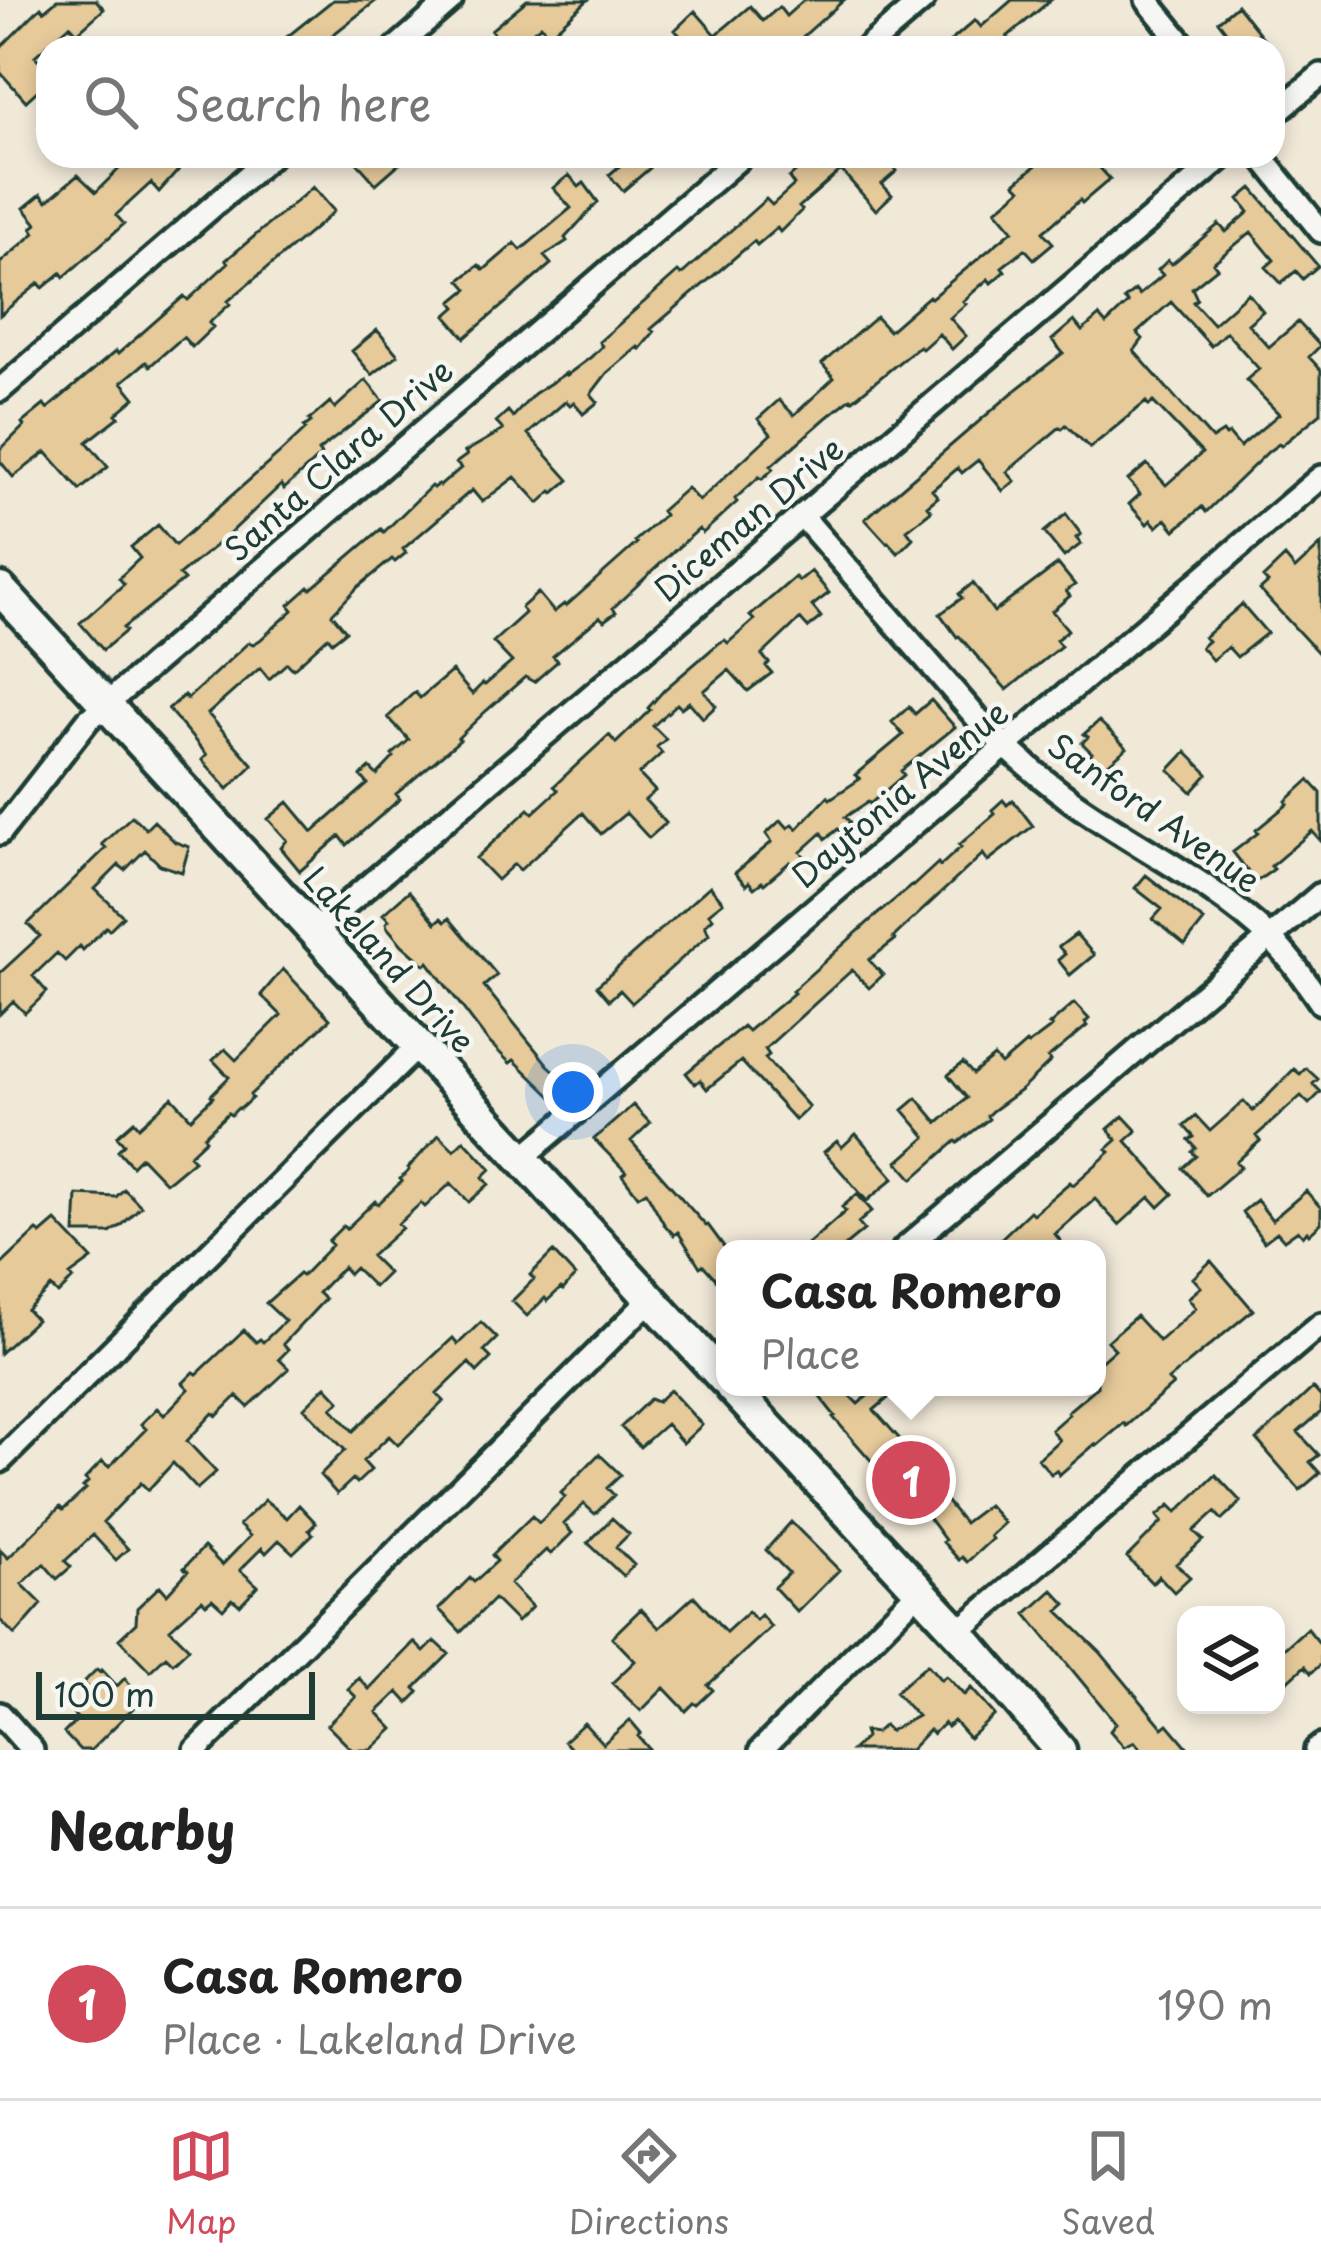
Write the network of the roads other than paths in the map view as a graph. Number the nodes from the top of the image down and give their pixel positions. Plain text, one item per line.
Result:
1 (452, 0) edge
2 (923, 0) edge
3 (1148, 0) edge
4 (410, 36) edge
5 (881, 36) edge
6 (1176, 36) edge
7 (1321, 74) edge
8 (1285, 105) edge
9 (257, 168) edge
10 (728, 168) edge
11 (1210, 168) edge
12 (1271, 168) edge
13 (1321, 231) edge
14 (0, 390) edge
15 (1321, 477) edge
16 (803, 517) junction
17 (0, 589) edge
18 (106, 705) junction
19 (1006, 747) junction
20 (0, 833) edge
21 (1321, 895) edge
22 (315, 932) junction
23 (1270, 938) junction
24 (1321, 1003) edge
25 (418, 1046) junction
26 (521, 1160) junction
27 (915, 1240) edge
28 (650, 1300) junction
29 (1321, 1324) edge
30 (716, 1368) edge
31 (742, 1396) edge
32 (0, 1461) edge
33 (919, 1591) junction
34 (958, 1632) junction
35 (0, 1714) edge
36 (32, 1750) edge
37 (196, 1750) edge
38 (761, 1750) edge
39 (1060, 1750) edge

1 - 4 street
2 - 5 street
3 - 6 street
7 - 8 street
9 - 14 street
10 - 18 street, Santa Clara Drive
11 - 16 street, Diceman Drive
12 - 13 street
15 - 19 street, Daytonia Avenue
16 - 19 street, Sanford Avenue
16 - 22 street, Diceman Drive
17 - 18 street, Lakeland Drive
18 - 20 street, Santa Clara Drive
18 - 22 street, Lakeland Drive
19 - 23 street, Sanford Avenue
19 - 26 street, Daytonia Avenue
21 - 23 street
22 - 25 street, Lakeland Drive
23 - 24 street, Sanford Avenue
23 - 27 street
25 - 26 street, Lakeland Drive
25 - 32 street
26 - 28 street, Lakeland Drive
28 - 30 street, Lakeland Drive
28 - 37 street
29 - 34 street
31 - 33 street, Lakeland Drive
33 - 34 street, Lakeland Drive
33 - 38 street
34 - 39 street, Lakeland Drive
35 - 36 street

